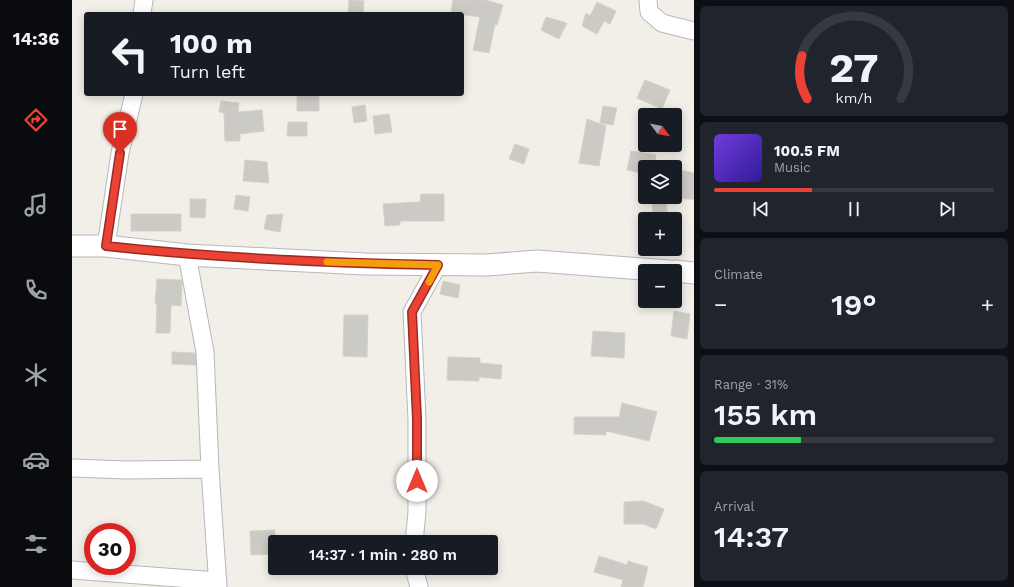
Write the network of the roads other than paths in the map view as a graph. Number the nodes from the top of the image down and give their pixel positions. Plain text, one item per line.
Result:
1 (144, 0) edge
2 (648, 0) edge
3 (142, 12) edge
4 (694, 31) edge
5 (134, 96) edge
6 (72, 246) edge
7 (106, 246) junction
8 (187, 254) junction
9 (438, 265) junction
10 (638, 269) edge
11 (682, 272) edge
12 (694, 273) edge
13 (72, 468) edge
14 (210, 469) junction
15 (415, 535) edge
16 (72, 570) edge
17 (416, 575) edge
18 (218, 584) edge
19 (419, 587) edge

1 - 3 street
2 - 4 street
5 - 7 street
6 - 7 street
7 - 8 street
8 - 9 street
8 - 14 street
9 - 10 street
9 - 15 street
11 - 12 street
13 - 14 street
14 - 18 street
16 - 18 street
17 - 19 street

